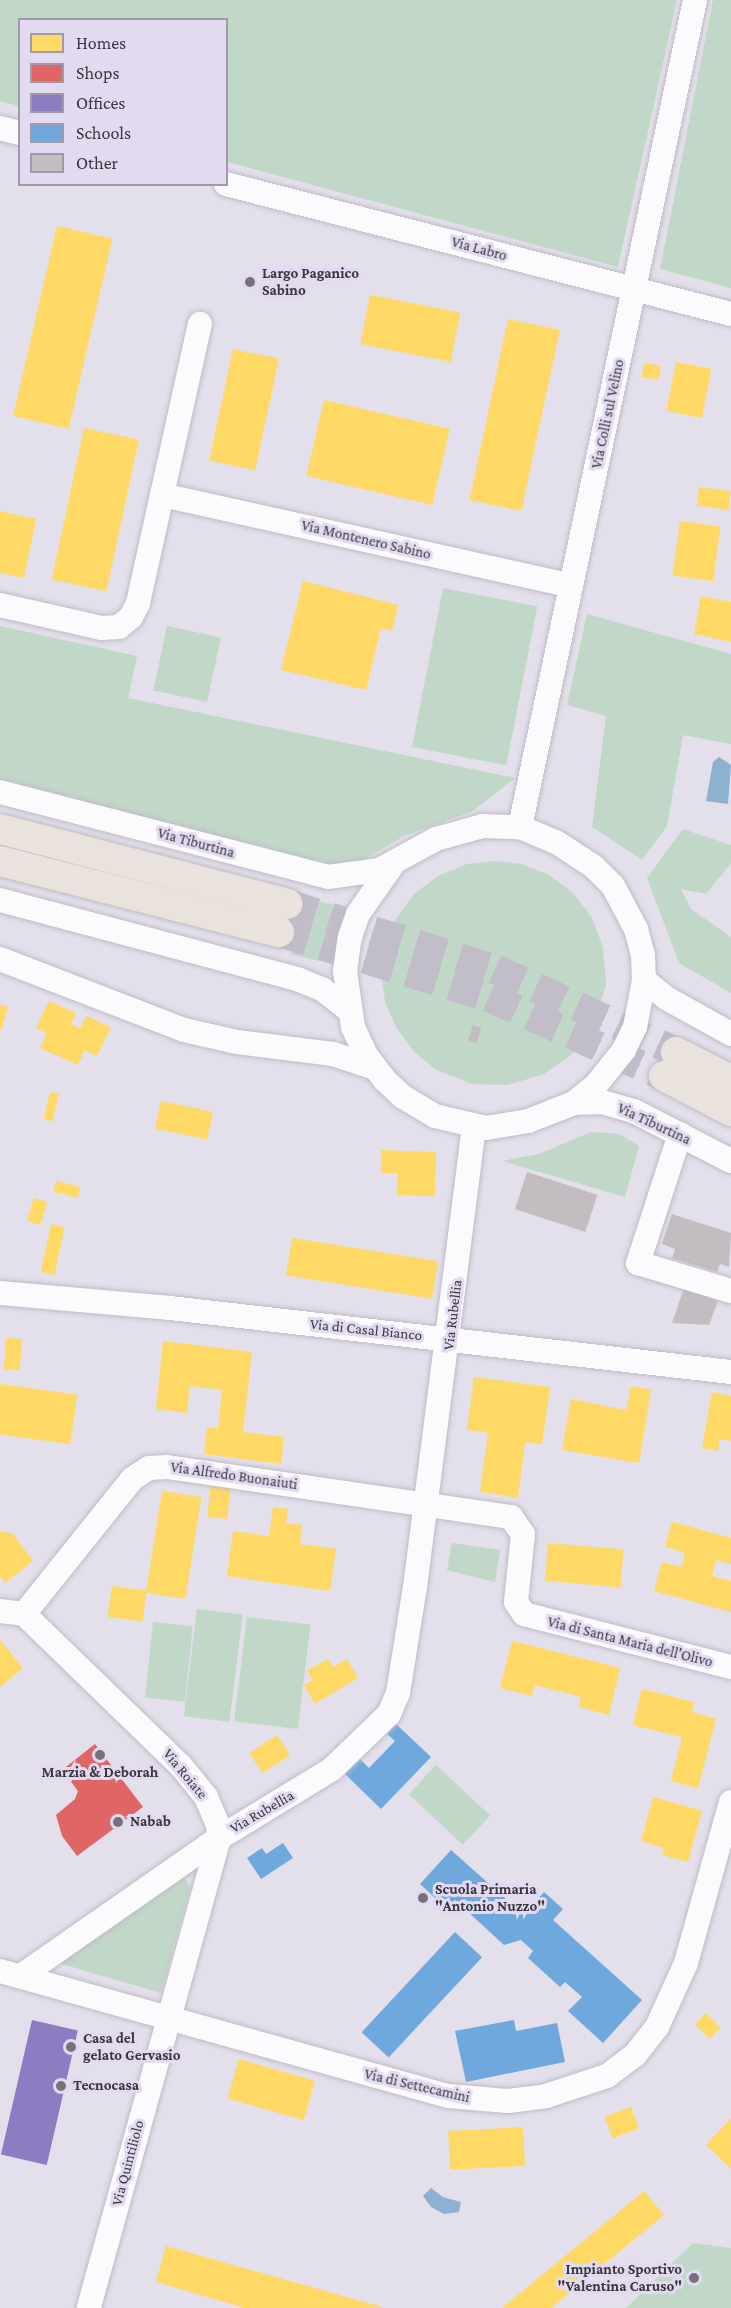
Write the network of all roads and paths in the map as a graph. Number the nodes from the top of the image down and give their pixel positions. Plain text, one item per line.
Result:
1 (695, 0) edge
2 (0, 128) edge
3 (18, 132) edge
4 (228, 185) edge
5 (635, 289) junction
6 (731, 314) edge
7 (200, 324) dead end
8 (162, 495) junction
9 (571, 586) junction
10 (0, 605) edge
11 (0, 792) edge
12 (520, 827) junction
13 (0, 829) edge
14 (0, 861) edge
15 (393, 864) junction
16 (0, 900) edge
17 (0, 958) edge
18 (644, 980) junction
19 (348, 1009) junction
20 (731, 1034) edge
21 (375, 1068) junction
22 (731, 1080) edge
23 (574, 1102) junction
24 (731, 1111) edge
25 (474, 1127) junction
26 (680, 1134) junction
27 (731, 1161) edge
28 (731, 1291) edge
29 (0, 1293) edge
30 (450, 1339) junction
31 (731, 1372) edge
32 (427, 1503) junction
33 (0, 1611) edge
34 (24, 1614) junction
35 (528, 1616) joint
36 (731, 1667) edge
37 (731, 1802) edge
38 (219, 1838) junction
39 (10, 1974) edge
40 (167, 2019) junction
41 (89, 2308) edge

1 - 5 street, Via Colli sul Velino
2 - 3 street
4 - 5 street, Via Labro
5 - 6 street, Via Labro
5 - 9 street, Via Colli sul Velino
7 - 8 street
8 - 9 street, Via Montenero Sabino
8 - 10 street
9 - 12 street, Via Colli sul Velino
11 - 15 street, Via Tiburtina
12 - 15 street, Via Tiburtina
12 - 18 street, Via Tiburtina
13 - 14 main road
15 - 19 street, Via Tiburtina
16 - 19 street
17 - 21 street, Via Tiburtina
18 - 20 street
18 - 23 street, Via Tiburtina
19 - 21 street, Via Tiburtina
21 - 25 street, Via Tiburtina
22 - 24 main road
23 - 25 street, Via Tiburtina
23 - 26 street, Via Tiburtina
25 - 30 street, Via Rubellia
26 - 27 street, Via Tiburtina
26 - 28 street
29 - 30 street, Via di Casal Bianco
30 - 31 street, Via di Casal Bianco
30 - 32 street, Via Rubellia
32 - 34 street, Via Alfredo Buonaiuti
32 - 35 street, Via Alfredo Buonaiuti
32 - 38 street, Via Rubellia
33 - 34 street
34 - 38 street, Via Roiate
35 - 36 street, Via di Santa Maria dell'Olivo
37 - 40 street, Via di Settecamini
38 - 39 street, Via Rubellia
38 - 40 street, Via Roiate
39 - 40 street, Via di Settecamini
40 - 41 street, Via Quintiliolo

